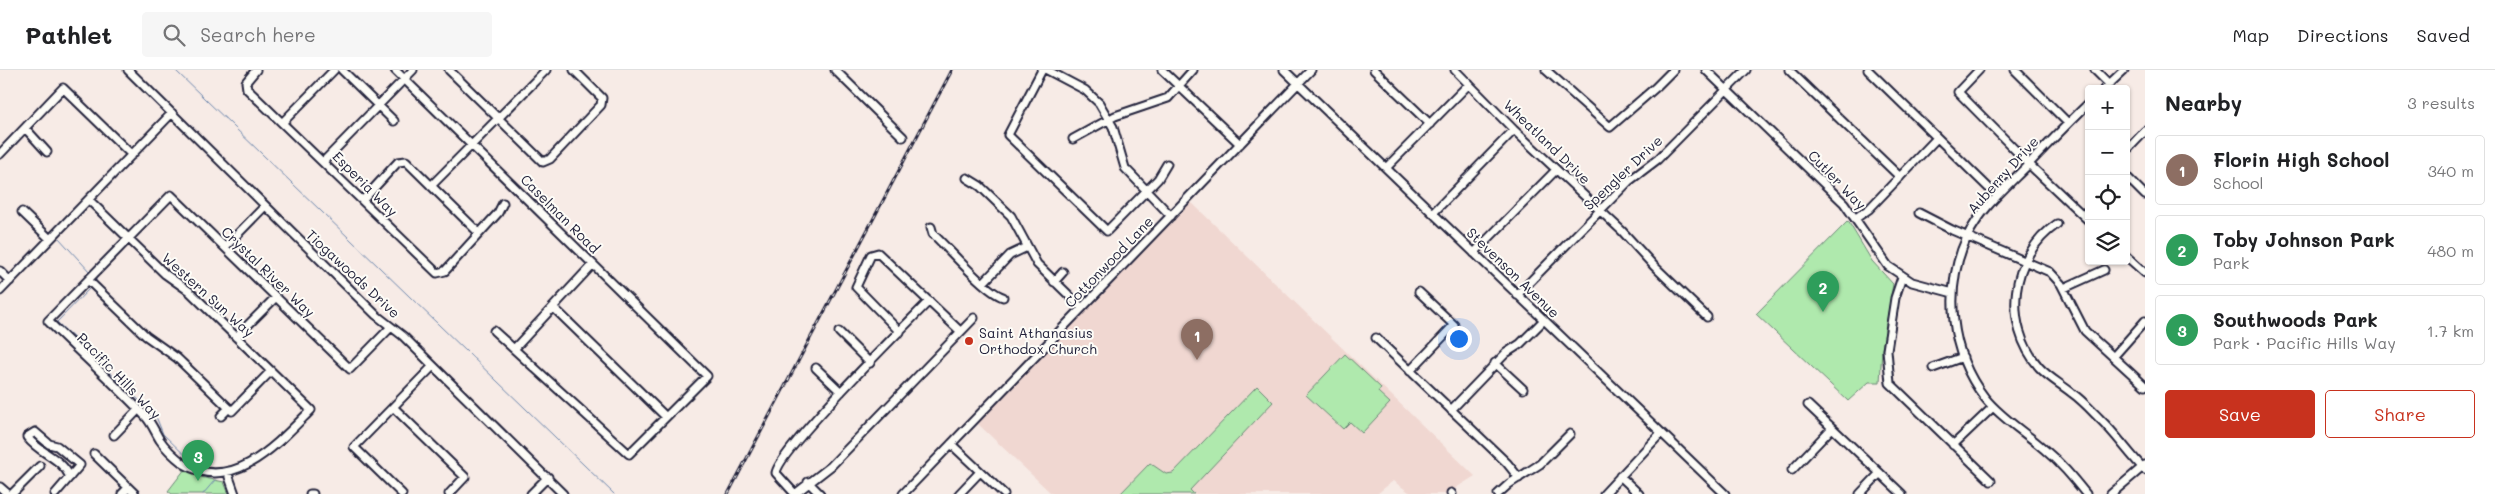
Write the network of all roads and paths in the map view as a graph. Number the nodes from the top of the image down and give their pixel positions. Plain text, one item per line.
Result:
1 (128, 70) edge
2 (256, 70) edge
3 (334, 70) edge
4 (342, 70) edge
5 (395, 70) edge
6 (412, 70) edge
7 (449, 70) edge
8 (546, 70) edge
9 (574, 70) edge
10 (835, 70) edge
11 (1042, 70) edge
12 (1047, 70) edge
13 (1162, 70) edge
14 (1193, 70) edge
15 (1284, 70) edge
16 (1311, 70) edge
17 (1374, 70) edge
18 (1455, 70) edge
19 (1546, 70) edge
20 (1673, 70) edge
21 (1706, 70) edge
22 (1746, 70) edge
23 (1789, 70) edge
24 (1868, 70) edge
25 (1979, 70) edge
26 (2015, 70) edge
27 (2094, 70) edge
28 (2124, 70) edge
29 (403, 78) junction
30 (1298, 84) junction
31 (1469, 84) junction
32 (2105, 85) edge
33 (2107, 85) edge
34 (1180, 87) junction
35 (1727, 90) junction
36 (378, 105) junction
37 (2085, 107) edge
38 (172, 113) junction
39 (500, 118) junction
40 (1109, 119) junction
41 (394, 121) dead end
42 (283, 122) junction
43 (2068, 123) junction
44 (1430, 124) junction
45 (25, 128) junction
46 (1514, 130) junction
47 (2145, 131) edge
48 (903, 137) dead end
49 (1937, 138) junction
50 (1072, 139) dead end
51 (471, 144) junction
52 (1240, 144) junction
53 (2130, 147) edge
54 (47, 152) dead end
55 (0, 154) edge
56 (132, 155) junction
57 (324, 161) junction
58 (1168, 164) dead end
59 (2029, 164) junction
60 (1386, 168) junction
61 (1556, 170) junction
62 (1900, 177) junction
63 (967, 178) dead end
64 (2130, 180) edge
65 (431, 186) junction
66 (1146, 191) junction
67 (2145, 195) edge
68 (1997, 196) junction
69 (89, 200) junction
70 (363, 200) junction
71 (503, 203) dead end
72 (265, 206) junction
73 (1600, 210) junction
74 (22, 212) dead end
75 (1433, 213) junction
76 (1919, 213) dead end
77 (1171, 216) junction
78 (2085, 216) edge
79 (1856, 218) junction
80 (2057, 224) dead end
81 (931, 228) dead end
82 (479, 233) junction
83 (1967, 237) junction
84 (129, 238) junction
85 (50, 239) junction
86 (1027, 247) junction
87 (225, 248) junction
88 (1474, 253) junction
89 (2025, 260) junction
90 (2130, 260) edge
91 (593, 264) junction
92 (2104, 270) dead end
93 (0, 271) edge
94 (1063, 272) dead end
95 (2145, 273) edge
96 (1902, 277) junction
97 (88, 280) junction
98 (10, 281) junction
99 (1054, 282) junction
100 (984, 283) junction
101 (2064, 288) junction
102 (0, 291) edge
103 (1419, 292) dead end
104 (1953, 293) junction
105 (1518, 294) junction
106 (276, 297) junction
107 (1003, 297) dead end
108 (929, 301) junction
109 (553, 307) junction
110 (1082, 308) junction
111 (1707, 317) dead end
112 (974, 318) dead end
113 (1544, 320) junction
114 (2145, 321) edge
115 (391, 327) junction
116 (494, 331) dead end
117 (960, 331) junction
118 (839, 332) dead end
119 (900, 332) junction
120 (236, 337) junction
121 (1376, 338) dead end
122 (514, 349) junction
123 (2114, 356) junction
124 (1962, 357) junction
125 (870, 363) junction
126 (1495, 363) junction
127 (433, 366) junction
128 (816, 368) dead end
129 (1933, 368) dead end
130 (271, 371) junction
131 (1410, 371) junction
132 (2145, 386) edge
133 (1523, 390) dead end
134 (840, 392) junction
135 (1808, 405) dead end
136 (393, 407) junction
137 (1994, 407) junction
138 (229, 408) junction
139 (138, 410) junction
140 (1451, 410) junction
141 (222, 416) dead end
142 (666, 417) junction
143 (1832, 428) junction
144 (1661, 433) junction
145 (1570, 434) dead end
146 (114, 435) dead end
147 (951, 444) junction
148 (1954, 445) junction
149 (94, 454) dead end
150 (40, 466) dead end
151 (2144, 467) edge
152 (1792, 470) dead end
153 (980, 472) junction
154 (1880, 473) junction
155 (1620, 476) junction
156 (70, 477) junction
157 (229, 477) junction
158 (548, 477) junction
159 (1518, 478) junction
160 (1991, 481) dead end
161 (808, 482) junction
162 (0, 486) edge
163 (128, 488) junction
164 (8, 494) edge
165 (12, 494) edge
166 (55, 494) edge
167 (122, 494) edge
168 (134, 494) edge
169 (235, 494) edge
170 (402, 494) edge
171 (449, 494) edge
172 (531, 494) edge
173 (563, 494) edge
174 (795, 494) edge
175 (820, 494) edge
176 (904, 494) edge
177 (959, 494) edge
178 (1004, 494) edge
179 (1498, 494) edge
180 (1604, 494) edge
181 (1639, 494) edge
182 (1725, 494) edge
183 (1860, 494) edge
184 (1902, 494) edge
185 (2086, 494) edge
186 (2111, 494) edge

1 - 38 street, Tiogawoods Drive
2 - 42 street, Esperia Way
3 - 42 street
4 - 36 street
5 - 29 street, Caselman Road
6 - 29 street
7 - 39 street
8 - 39 street
9 - 39 street
10 - 48 street
11 - 66 street
12 - 40 street
13 - 34 street
14 - 34 street
15 - 30 street, Stevenson Avenue
16 - 30 street, Cottonwood Lane
17 - 44 street
18 - 31 street, Wheatland Drive
19 - 20 street
21 - 35 street, Cutler Way
22 - 35 street, Spengler Drive
23 - 62 street
24 - 49 street
25 - 59 street
26 - 43 street
27 - 32 street
28 - 33 street
29 - 36 street
29 - 51 street, Caselman Road
30 - 52 street, Cottonwood Lane
30 - 60 street, Stevenson Avenue
31 - 44 street
31 - 46 street, Wheatland Drive
34 - 40 street
34 - 52 street
35 - 73 street, Spengler Drive
35 - 79 street, Cutler Way
36 - 41 street
36 - 57 street
37 - 43 street, Auberry Drive
38 - 56 street
38 - 72 street, Tiogawoods Drive
39 - 51 street
40 - 50 street
40 - 66 street
42 - 57 street, Esperia Way
43 - 59 street, Auberry Drive
44 - 60 street
45 - 54 street
45 - 55 street
45 - 56 street
46 - 61 street, Wheatland Drive
46 - 75 street
47 - 53 street
49 - 62 street
49 - 68 street
51 - 65 street
51 - 91 street, Caselman Road
52 - 77 street, Cottonwood Lane
56 - 69 street
57 - 70 street, Esperia Way
58 - 66 street
59 - 68 street, Auberry Drive
59 - 78 street
60 - 75 street, Stevenson Avenue
61 - 73 street, Wheatland Drive
61 - 88 street
62 - 79 street
63 - 86 street
64 - 67 street
65 - 70 street
65 - 82 street
66 - 77 street
68 - 83 street, Auberry Drive
69 - 84 street, Western Sun Way
69 - 85 street
70 - 82 street, Esperia Way
71 - 82 street
72 - 87 street
72 - 115 street, Tiogawoods Drive
73 - 105 street, Spengler Drive
73 - 111 street, Wheatland Drive
74 - 85 street
75 - 88 street, Stevenson Avenue
76 - 83 street
77 - 110 street, Cottonwood Lane
79 - 96 street, Cutler Way
80 - 89 street
81 - 100 street
83 - 89 street
83 - 104 street, Auberry Drive
84 - 87 street, Crystal River Way
84 - 97 street, Pacific Hills Way
84 - 120 street, Western Sun Way
85 - 98 street
86 - 99 street
86 - 100 street
87 - 106 street, Crystal River Way
88 - 105 street, Stevenson Avenue
89 - 101 street
89 - 151 street
90 - 95 street
91 - 109 street
91 - 142 street, Caselman Road
92 - 101 street
93 - 98 street
94 - 99 street
96 - 104 street, Cutler Way
96 - 148 street
97 - 138 street
97 - 139 street, Pacific Hills Way
98 - 102 street
99 - 110 street
100 - 107 street
101 - 123 street
103 - 131 street
104 - 124 street, Auberry Drive
105 - 113 street, Stevenson Avenue
106 - 115 street, Crystal River Way
106 - 120 street
108 - 117 street
108 - 119 street
108 - 119 street
109 - 122 street
109 - 142 street
110 - 147 street, Cottonwood Lane
112 - 117 street
113 - 126 street
113 - 144 street, Stevenson Avenue
114 - 123 street
115 - 127 street, Tiogawoods Drive
116 - 122 street
117 - 161 street
118 - 125 street
119 - 125 street
120 - 130 street, Western Sun Way
121 - 131 street
122 - 142 street
123 - 132 street
124 - 129 street
124 - 137 street, Auberry Drive
125 - 134 street
126 - 133 street
126 - 140 street
127 - 136 street
127 - 158 street, Tiogawoods Drive
128 - 134 street
130 - 138 street
130 - 157 street, Western Sun Way
131 - 140 street
134 - 174 street
135 - 143 street
136 - 170 street
136 - 171 street
137 - 148 street
137 - 185 street, Auberry Drive
138 - 141 street
139 - 146 street
139 - 157 street, Pacific Hills Way
140 - 159 street
143 - 152 street
143 - 154 street
144 - 155 street
144 - 182 street, Stevenson Avenue
145 - 159 street
147 - 153 street
147 - 176 street, Cottonwood Lane
148 - 160 street
149 - 163 street
150 - 165 street
151 - 186 street
153 - 177 street
153 - 178 street
154 - 183 street
154 - 184 street
155 - 180 street
155 - 181 street
156 - 156 street
156 - 166 street
157 - 169 street
158 - 172 street
158 - 173 street, Tiogawoods Drive
159 - 179 street
161 - 174 street
161 - 175 street
162 - 164 street
163 - 167 street
163 - 168 street

